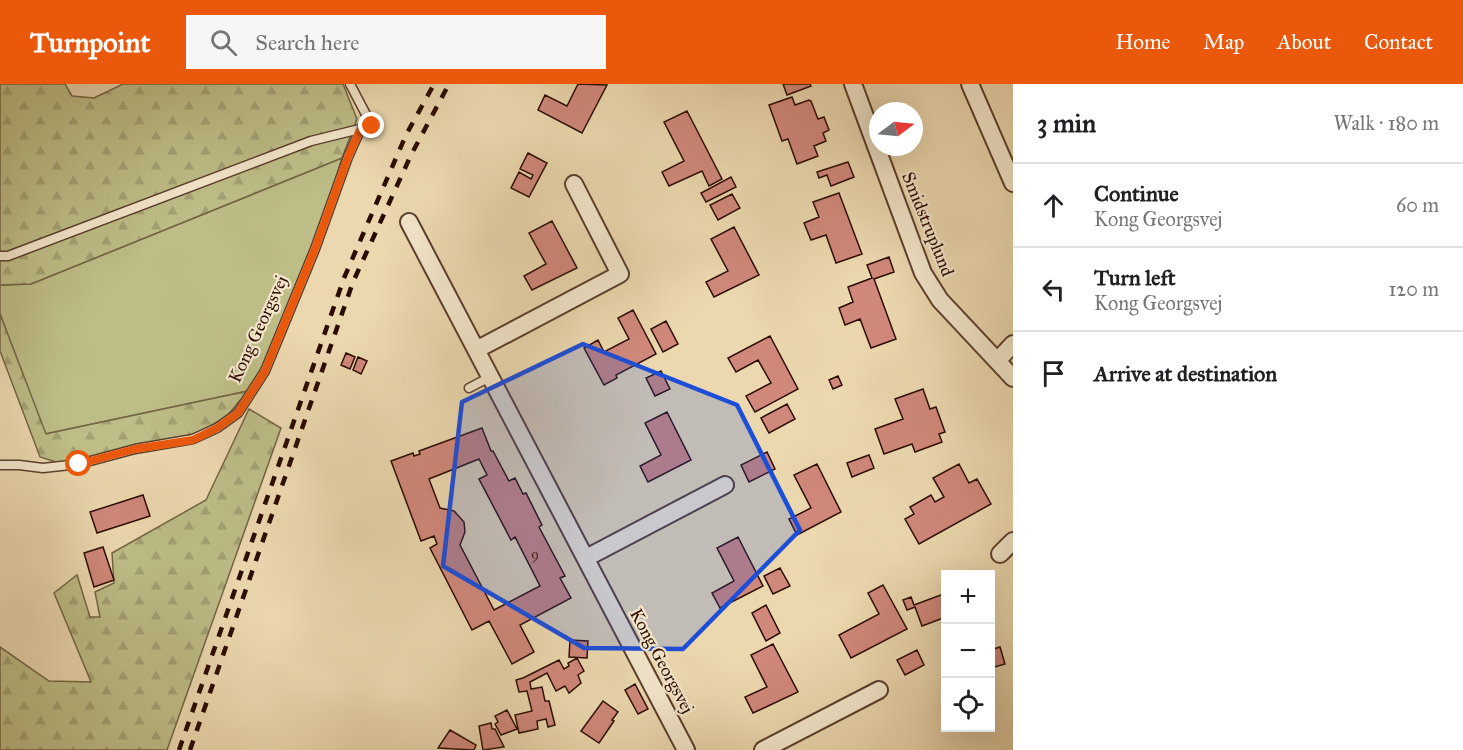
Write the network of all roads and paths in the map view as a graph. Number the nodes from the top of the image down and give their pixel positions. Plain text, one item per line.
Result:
1 (350, 84) edge
2 (853, 84) edge
3 (970, 84) edge
4 (361, 128) junction
5 (1013, 183) edge
6 (574, 184) dead end
7 (409, 222) dead end
8 (0, 256) edge
9 (1013, 344) edge
10 (476, 350) junction
11 (997, 361) junction
12 (490, 377) junction
13 (1013, 378) edge
14 (469, 388) dead end
15 (0, 465) edge
16 (725, 485) dead end
17 (1013, 541) edge
18 (1000, 554) dead end
19 (586, 558) junction
20 (879, 690) dead end
21 (686, 750) edge
22 (763, 750) edge

1 - 4 lane, Kong Georgsvej
2 - 11 street, Smidstruplund
3 - 5 street
4 - 8 lane
4 - 15 lane, Kong Georgsvej
6 - 10 street
7 - 10 street, Kong Georgsvej
9 - 11 street
10 - 12 street, Kong Georgsvej
11 - 13 street, Smidstruplund
12 - 14 lane
12 - 19 street, Kong Georgsvej
16 - 19 street
17 - 18 street
19 - 21 street, Kong Georgsvej
20 - 22 street

